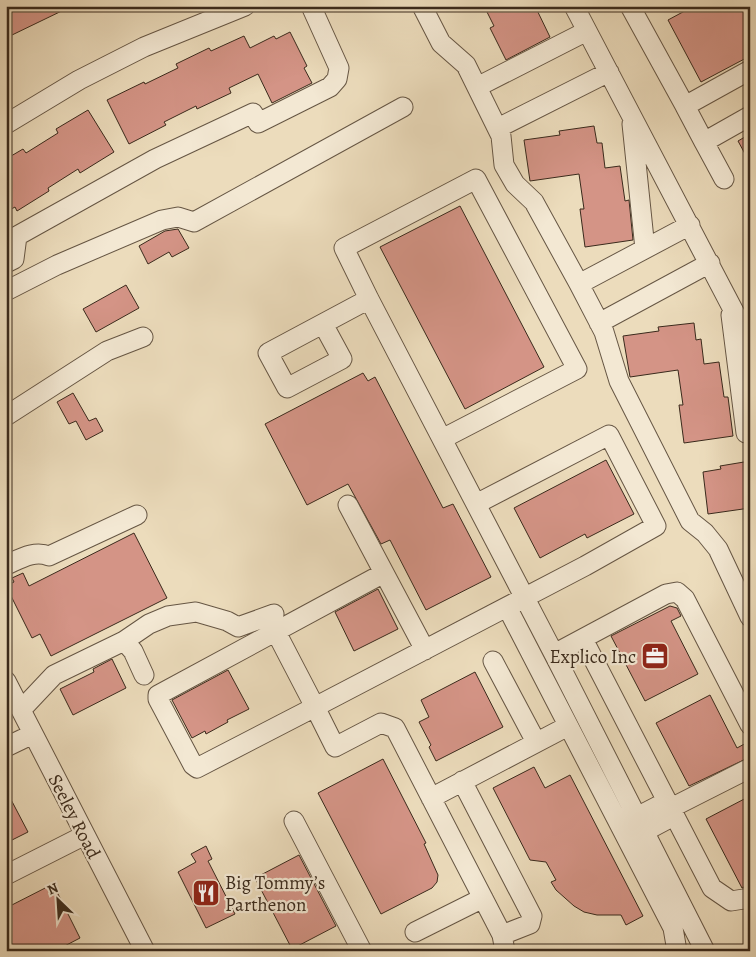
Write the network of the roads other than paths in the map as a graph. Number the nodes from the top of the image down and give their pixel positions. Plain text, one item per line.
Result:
1 (245, 6) edge
2 (311, 6) edge
3 (422, 6) edge
4 (574, 6) edge
5 (630, 6) edge
6 (587, 31) junction
7 (750, 70) edge
8 (609, 72) junction
9 (477, 87) junction
10 (685, 106) junction
11 (403, 107) dead end
12 (630, 112) junction
13 (750, 116) edge
14 (6, 124) edge
15 (498, 128) junction
16 (704, 142) junction
17 (504, 164) junction
18 (476, 179) junction
19 (724, 179) dead end
20 (690, 225) junction
21 (645, 249) junction
22 (6, 263) edge
23 (710, 264) junction
24 (579, 284) junction
25 (6, 291) edge
26 (369, 299) junction
27 (730, 302) junction
28 (599, 323) junction
29 (324, 324) dead end
30 (143, 337) dead end
31 (750, 342) edge
32 (6, 416) edge
33 (750, 433) edge
34 (442, 440) junction
35 (476, 504) junction
36 (348, 505) dead end
37 (137, 515) dead end
38 (6, 565) edge
39 (384, 573) junction
40 (524, 597) junction
41 (507, 606) junction
42 (750, 617) edge
43 (275, 623) junction
44 (583, 639) junction
45 (124, 640) junction
46 (425, 650) junction
47 (554, 654) junction
48 (494, 661) dead end
49 (144, 675) dead end
50 (6, 681) edge
51 (315, 707) junction
52 (21, 710) junction
53 (750, 725) edge
54 (568, 726) junction
55 (33, 734) junction
56 (536, 742) junction
57 (6, 748) edge
58 (750, 768) edge
59 (462, 781) junction
60 (431, 798) junction
61 (671, 808) junction
62 (294, 821) dead end
63 (641, 824) junction
64 (624, 833) junction
65 (85, 835) junction
66 (6, 875) edge
67 (677, 894) junction
68 (483, 898) junction
69 (750, 898) edge
70 (660, 903) junction
71 (415, 932) dead end
72 (504, 943) edge
73 (145, 951) edge
74 (362, 951) edge
75 (677, 951) edge
76 (705, 951) edge

1 - 14 street
2 - 22 street
3 - 9 street
4 - 6 street
5 - 10 street
6 - 8 street
6 - 9 street
7 - 10 street
8 - 12 street
8 - 15 street
9 - 15 street
10 - 16 street
11 - 25 street
12 - 20 street
12 - 21 street
13 - 16 street
15 - 17 street
16 - 19 street
17 - 18 street
17 - 24 street
18 - 26 street
18 - 34 street
20 - 21 street
20 - 23 street
21 - 24 street
23 - 27 street
23 - 28 street
24 - 28 street
26 - 29 street
26 - 34 street
27 - 31 street
27 - 33 street
28 - 42 street
30 - 32 street
34 - 35 street
35 - 40 street
35 - 40 street
36 - 39 street
37 - 38 street
39 - 43 street
39 - 46 street
40 - 41 street
40 - 47 street
41 - 46 street
41 - 54 street
43 - 45 street
43 - 51 street
43 - 51 street
44 - 47 street
44 - 53 street
44 - 61 street
45 - 49 street
45 - 52 street
46 - 51 street
47 - 63 street
48 - 56 street
50 - 52 street, Seeley Road
51 - 60 street
52 - 55 street, Seeley Road
54 - 56 street
54 - 64 street
55 - 57 street
55 - 65 street, Seeley Road
56 - 59 street
58 - 61 street
59 - 60 street
59 - 72 street
60 - 68 street
61 - 63 street
61 - 69 street
62 - 74 street
63 - 64 street
63 - 67 street
64 - 70 street
65 - 66 street
65 - 73 street, Seeley Road
67 - 70 street
67 - 76 street
68 - 71 street
68 - 72 street
70 - 75 street

